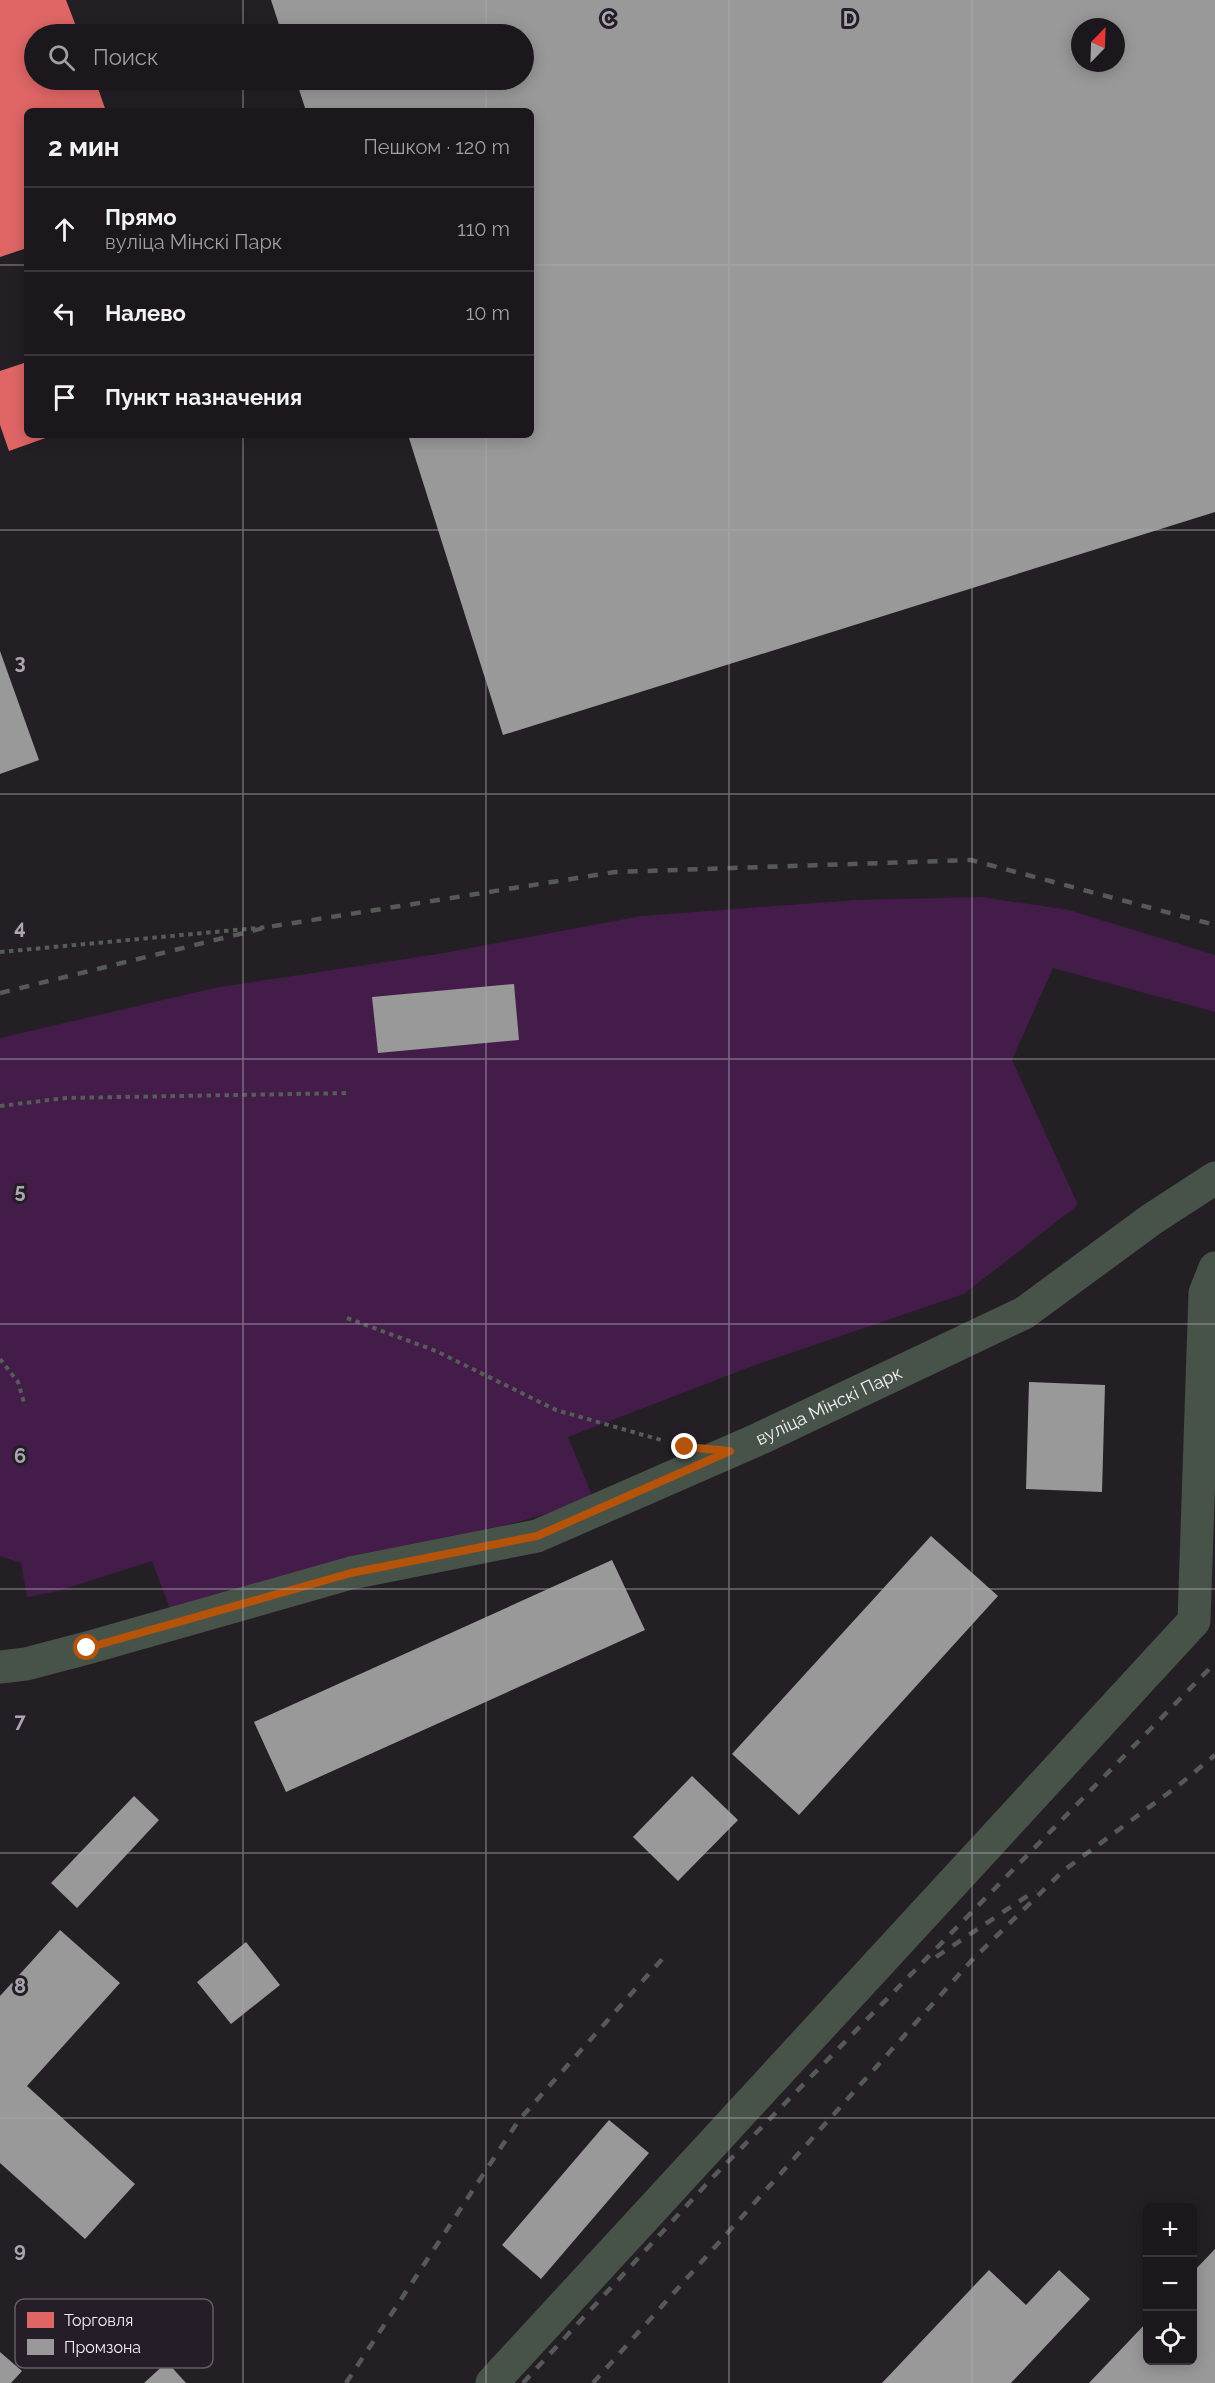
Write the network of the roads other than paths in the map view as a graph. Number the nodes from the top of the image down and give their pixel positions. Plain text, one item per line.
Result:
1 (1215, 1178) edge
2 (1215, 1268) edge
3 (13, 1665) edge
4 (492, 2383) edge

1 - 3 street, вуліца Мінскі Парк
2 - 4 street

